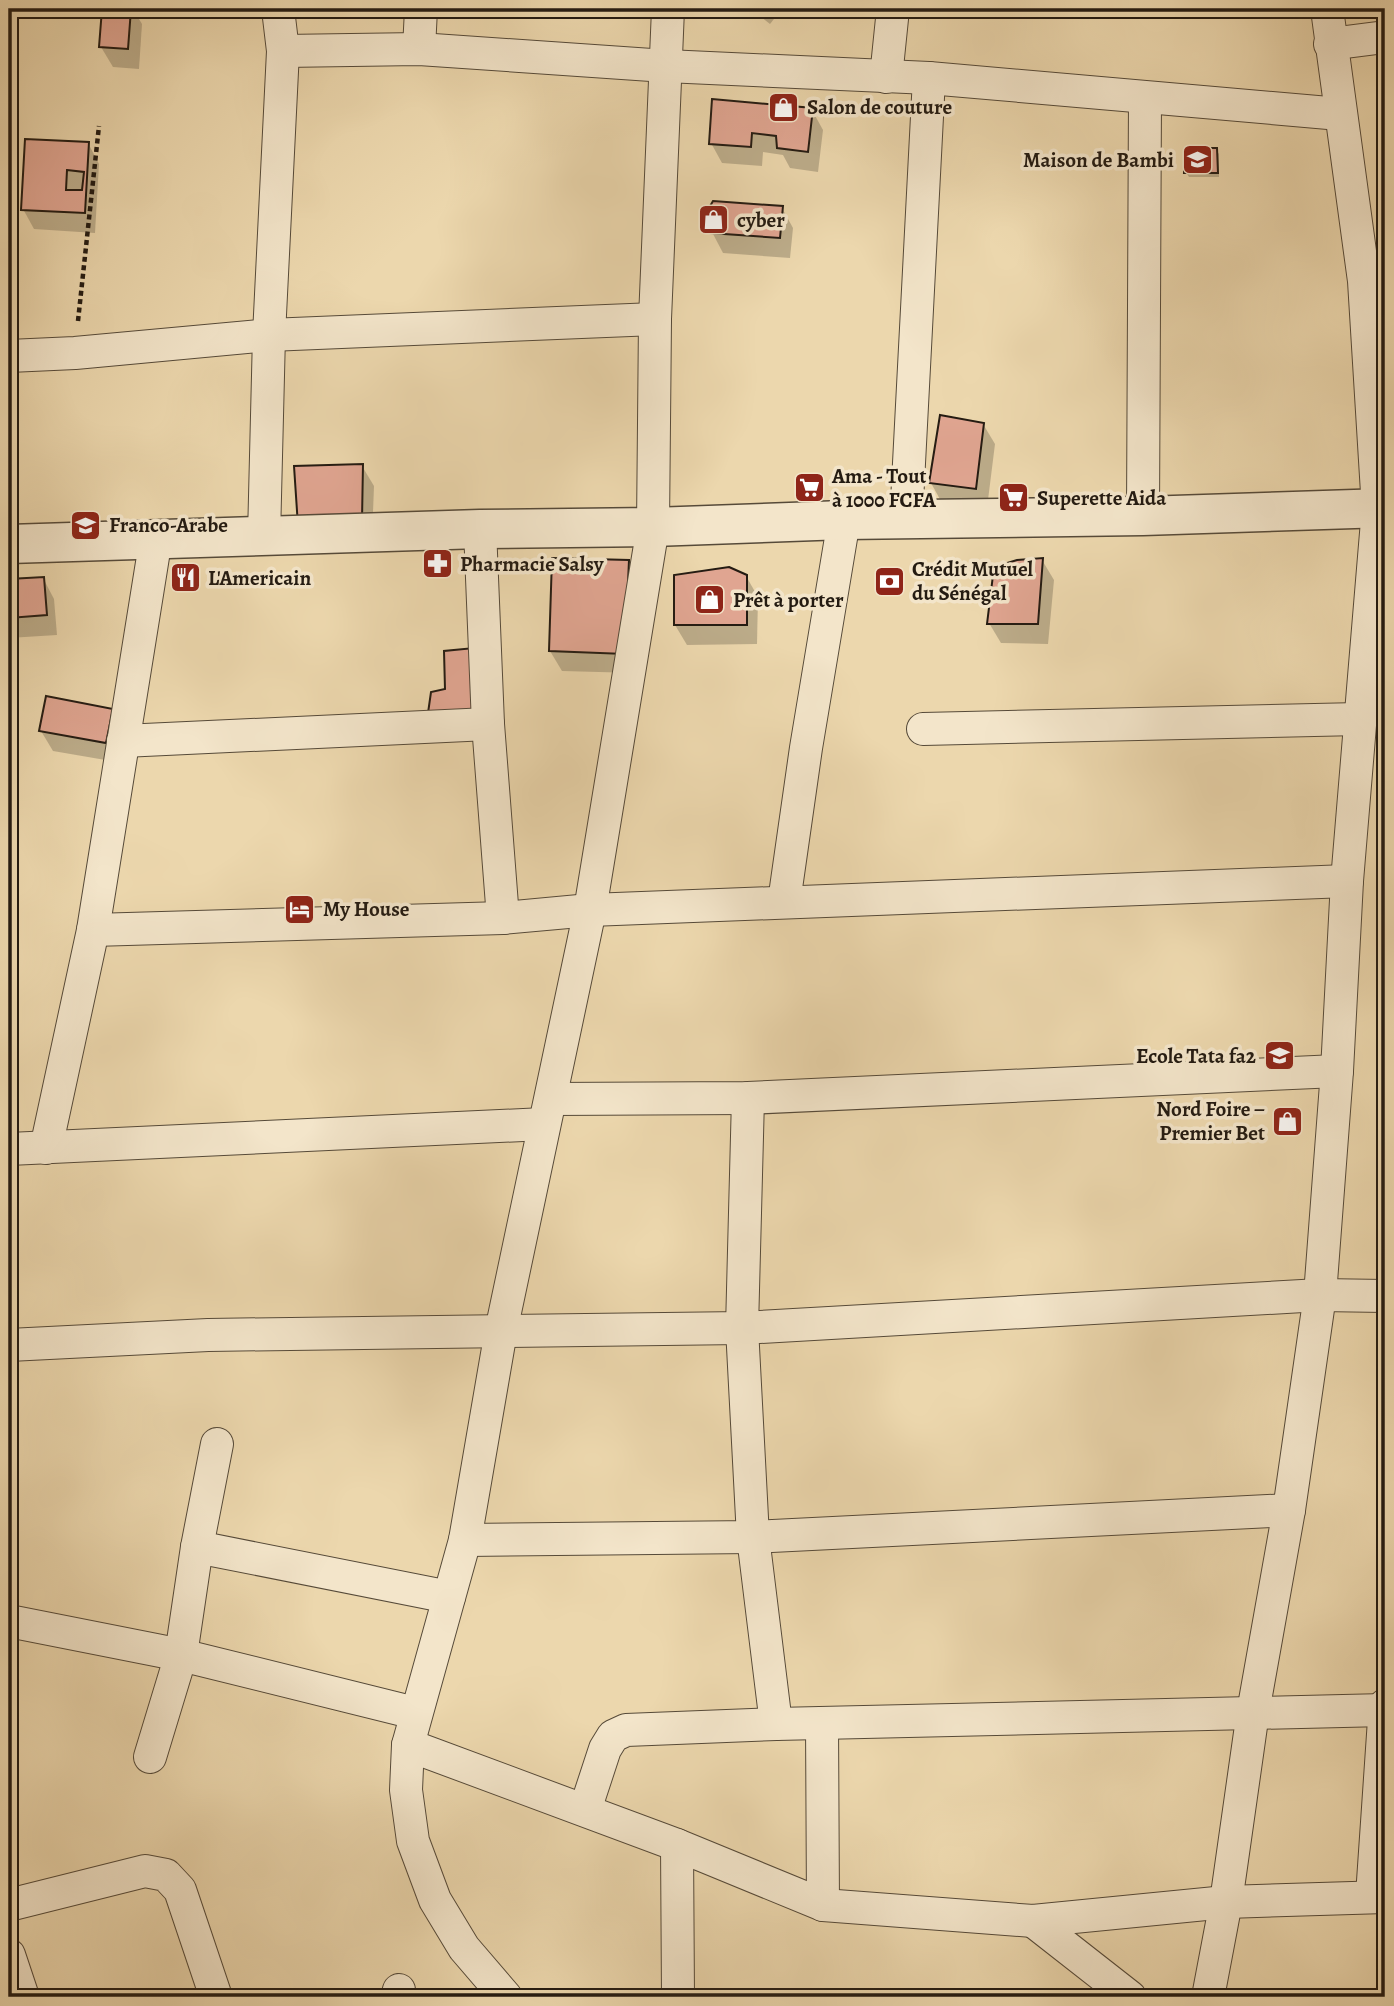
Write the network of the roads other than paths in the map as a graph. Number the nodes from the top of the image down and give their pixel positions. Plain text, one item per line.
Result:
1 (278, 9) edge
2 (421, 9) edge
3 (668, 9) edge
4 (893, 9) edge
5 (1327, 9) edge
6 (1385, 37) edge
7 (1330, 44) junction
8 (419, 49) junction
9 (284, 51) junction
10 (666, 66) junction
11 (886, 77) junction
12 (929, 78) junction
13 (1145, 98) junction
14 (1340, 114) junction
15 (1375, 280) edge
16 (655, 319) junction
17 (269, 335) junction
18 (9, 356) edge
19 (1382, 509) edge
20 (1143, 516) junction
21 (844, 520) junction
22 (906, 521) junction
23 (653, 527) junction
24 (480, 529) junction
25 (264, 537) junction
26 (156, 538) junction
27 (9, 544) edge
28 (1359, 719) junction
29 (488, 724) junction
30 (923, 729) dead end
31 (123, 741) junction
32 (1347, 881) junction
33 (784, 902) junction
34 (590, 910) junction
35 (502, 918) junction
36 (93, 930) junction
37 (1337, 1071) junction
38 (748, 1098) junction
39 (547, 1112) junction
40 (46, 1148) junction
41 (9, 1149) edge
42 (1320, 1295) junction
43 (1385, 1296) edge
44 (743, 1328) junction
45 (501, 1331) junction
46 (9, 1345) edge
47 (217, 1444) dead end
48 (1289, 1510) junction
49 (753, 1537) junction
50 (465, 1539) junction
51 (197, 1546) junction
52 (449, 1597) junction
53 (9, 1621) edge
54 (181, 1655) junction
55 (1385, 1705) edge
56 (1385, 1710) edge
57 (1253, 1712) junction
58 (415, 1713) junction
59 (822, 1723) junction
60 (776, 1724) junction
61 (408, 1745) junction
62 (150, 1757) dead end
63 (585, 1810) junction
64 (677, 1845) junction
65 (1378, 1896) edge
66 (1226, 1902) junction
67 (9, 1905) edge
68 (823, 1905) junction
69 (1033, 1921) junction
70 (9, 1955) edge
71 (23, 1997) edge
72 (216, 1997) edge
73 (506, 1997) edge
74 (678, 1997) edge
75 (1130, 1997) edge
76 (1208, 1997) edge

1 - 9 street
2 - 8 street
3 - 10 street
4 - 11 street
5 - 7 street
6 - 7 street
7 - 14 street
8 - 9 street
8 - 10 street
9 - 17 street
10 - 11 street
10 - 16 street
11 - 12 street
12 - 13 street
12 - 22 street
13 - 14 street
13 - 20 street
14 - 15 street
15 - 19 street
16 - 17 street
16 - 23 street
17 - 18 street
17 - 25 street
19 - 20 street
19 - 28 street
20 - 22 street
21 - 22 street
21 - 23 street
21 - 33 street
23 - 24 street
23 - 34 street
24 - 25 street
24 - 29 street
25 - 26 street
26 - 27 street
26 - 31 street
28 - 30 street
28 - 32 street
29 - 31 street
29 - 35 street
31 - 36 street
32 - 33 street
32 - 37 street
33 - 34 street
34 - 35 street
34 - 39 street
35 - 36 street
36 - 40 street
37 - 38 street
37 - 42 street
38 - 39 street
38 - 44 street
39 - 40 street
39 - 45 street
40 - 41 street
42 - 43 street
42 - 44 street
42 - 48 street
44 - 45 street
44 - 49 street
45 - 46 street
45 - 50 street
47 - 51 street
48 - 49 street
48 - 57 street
49 - 50 street
49 - 60 street
50 - 52 street
51 - 52 street
51 - 54 street
52 - 58 street
53 - 54 street
54 - 58 street
54 - 62 street
55 - 56 street
56 - 57 street
56 - 65 street
57 - 59 street
57 - 66 street
58 - 61 street
59 - 60 street
59 - 68 street
60 - 63 street
61 - 63 street
61 - 73 street
63 - 64 street
64 - 68 street
64 - 74 street
65 - 66 street
66 - 69 street
66 - 76 street
67 - 72 street
68 - 69 street
69 - 75 street
70 - 71 street

